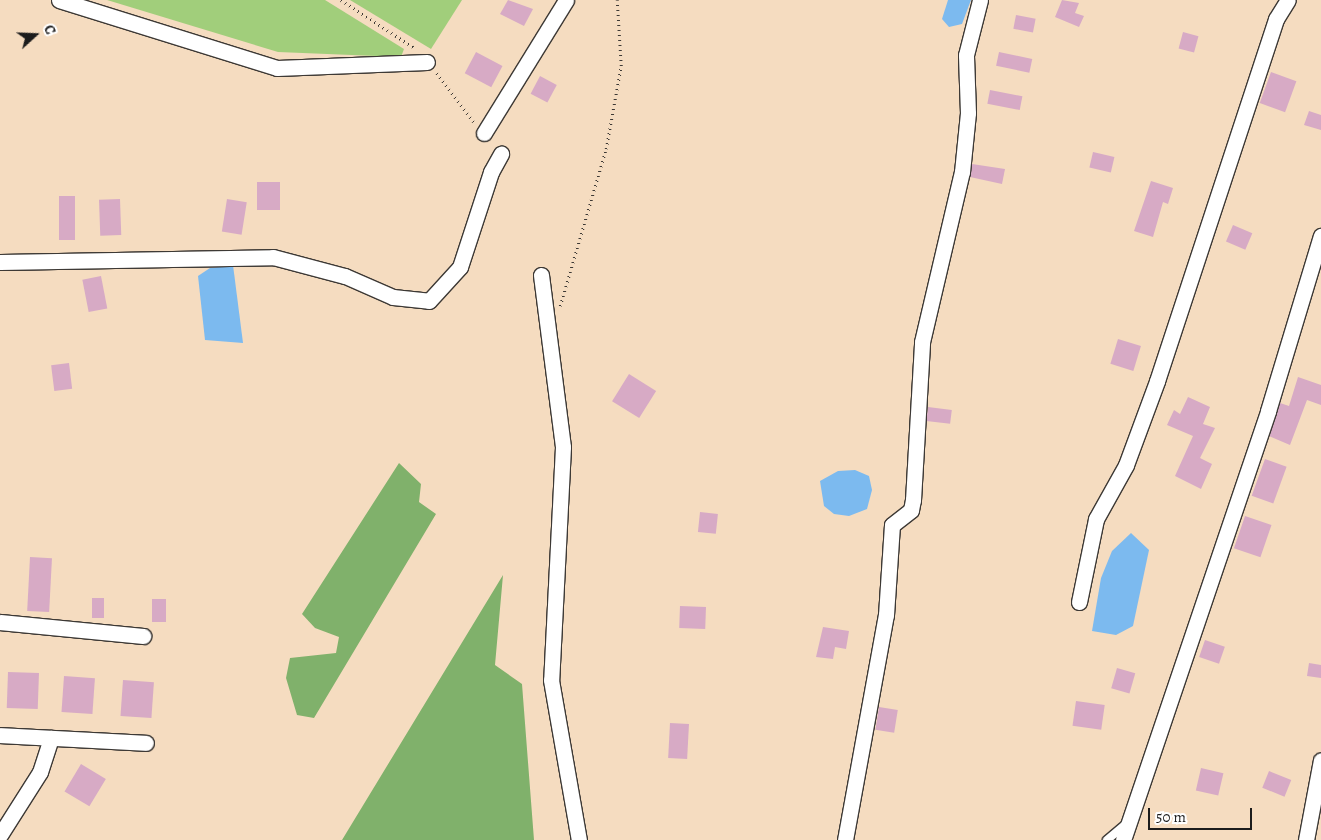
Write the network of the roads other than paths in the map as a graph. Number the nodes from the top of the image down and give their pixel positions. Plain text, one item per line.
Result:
1 (59, 0) edge
2 (566, 0) edge
3 (980, 0) edge
4 (1288, 0) edge
5 (426, 62) dead end
6 (484, 133) dead end
7 (501, 154) dead end
8 (1321, 236) edge
9 (0, 262) edge
10 (541, 275) dead end
11 (1079, 602) dead end
12 (0, 622) edge
13 (143, 636) dead end
14 (0, 735) edge
15 (51, 738) junction
16 (146, 743) dead end
17 (1321, 761) edge
18 (1126, 824) junction
19 (0, 836) edge
20 (579, 840) edge
21 (845, 840) edge
22 (1107, 840) edge
23 (1123, 840) edge
24 (1306, 840) edge

1 - 5 street
2 - 6 street
3 - 21 street
4 - 11 street
7 - 9 street
8 - 18 street
10 - 20 street
12 - 13 street
14 - 15 street
15 - 16 street
15 - 19 street
17 - 24 street
18 - 22 lane
18 - 23 street

